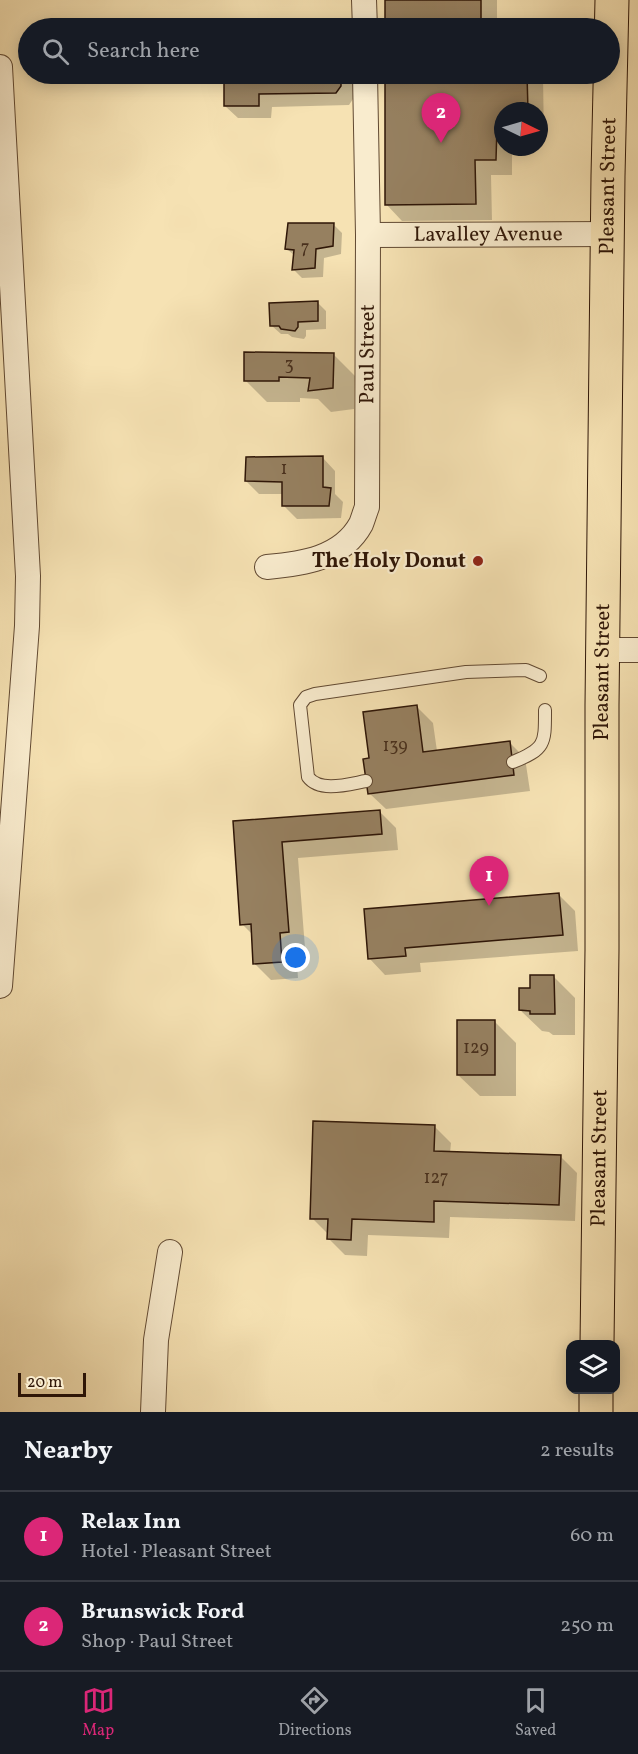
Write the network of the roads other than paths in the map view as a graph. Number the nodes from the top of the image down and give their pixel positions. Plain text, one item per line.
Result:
1 (364, 0) edge
2 (612, 0) edge
3 (365, 18) edge
4 (612, 18) edge
5 (0, 68) edge
6 (365, 84) edge
7 (611, 84) edge
8 (608, 234) junction
9 (368, 235) junction
10 (267, 567) dead end
11 (603, 650) junction
12 (638, 650) edge
13 (540, 676) dead end
14 (545, 710) dead end
15 (513, 762) dead end
16 (366, 781) dead end
17 (0, 986) edge
18 (170, 1252) dead end
19 (597, 1340) edge
20 (596, 1394) edge
21 (153, 1412) edge
22 (596, 1412) edge

1 - 3 street
2 - 4 highway, Pleasant Street
5 - 17 street
6 - 9 street, Paul Street
7 - 8 highway, Pleasant Street
8 - 9 street, Lavalley Avenue
8 - 11 highway, Pleasant Street
9 - 10 street, Paul Street
11 - 12 street
11 - 19 highway, Pleasant Street
13 - 16 lane
14 - 15 lane
18 - 21 street
20 - 22 highway

